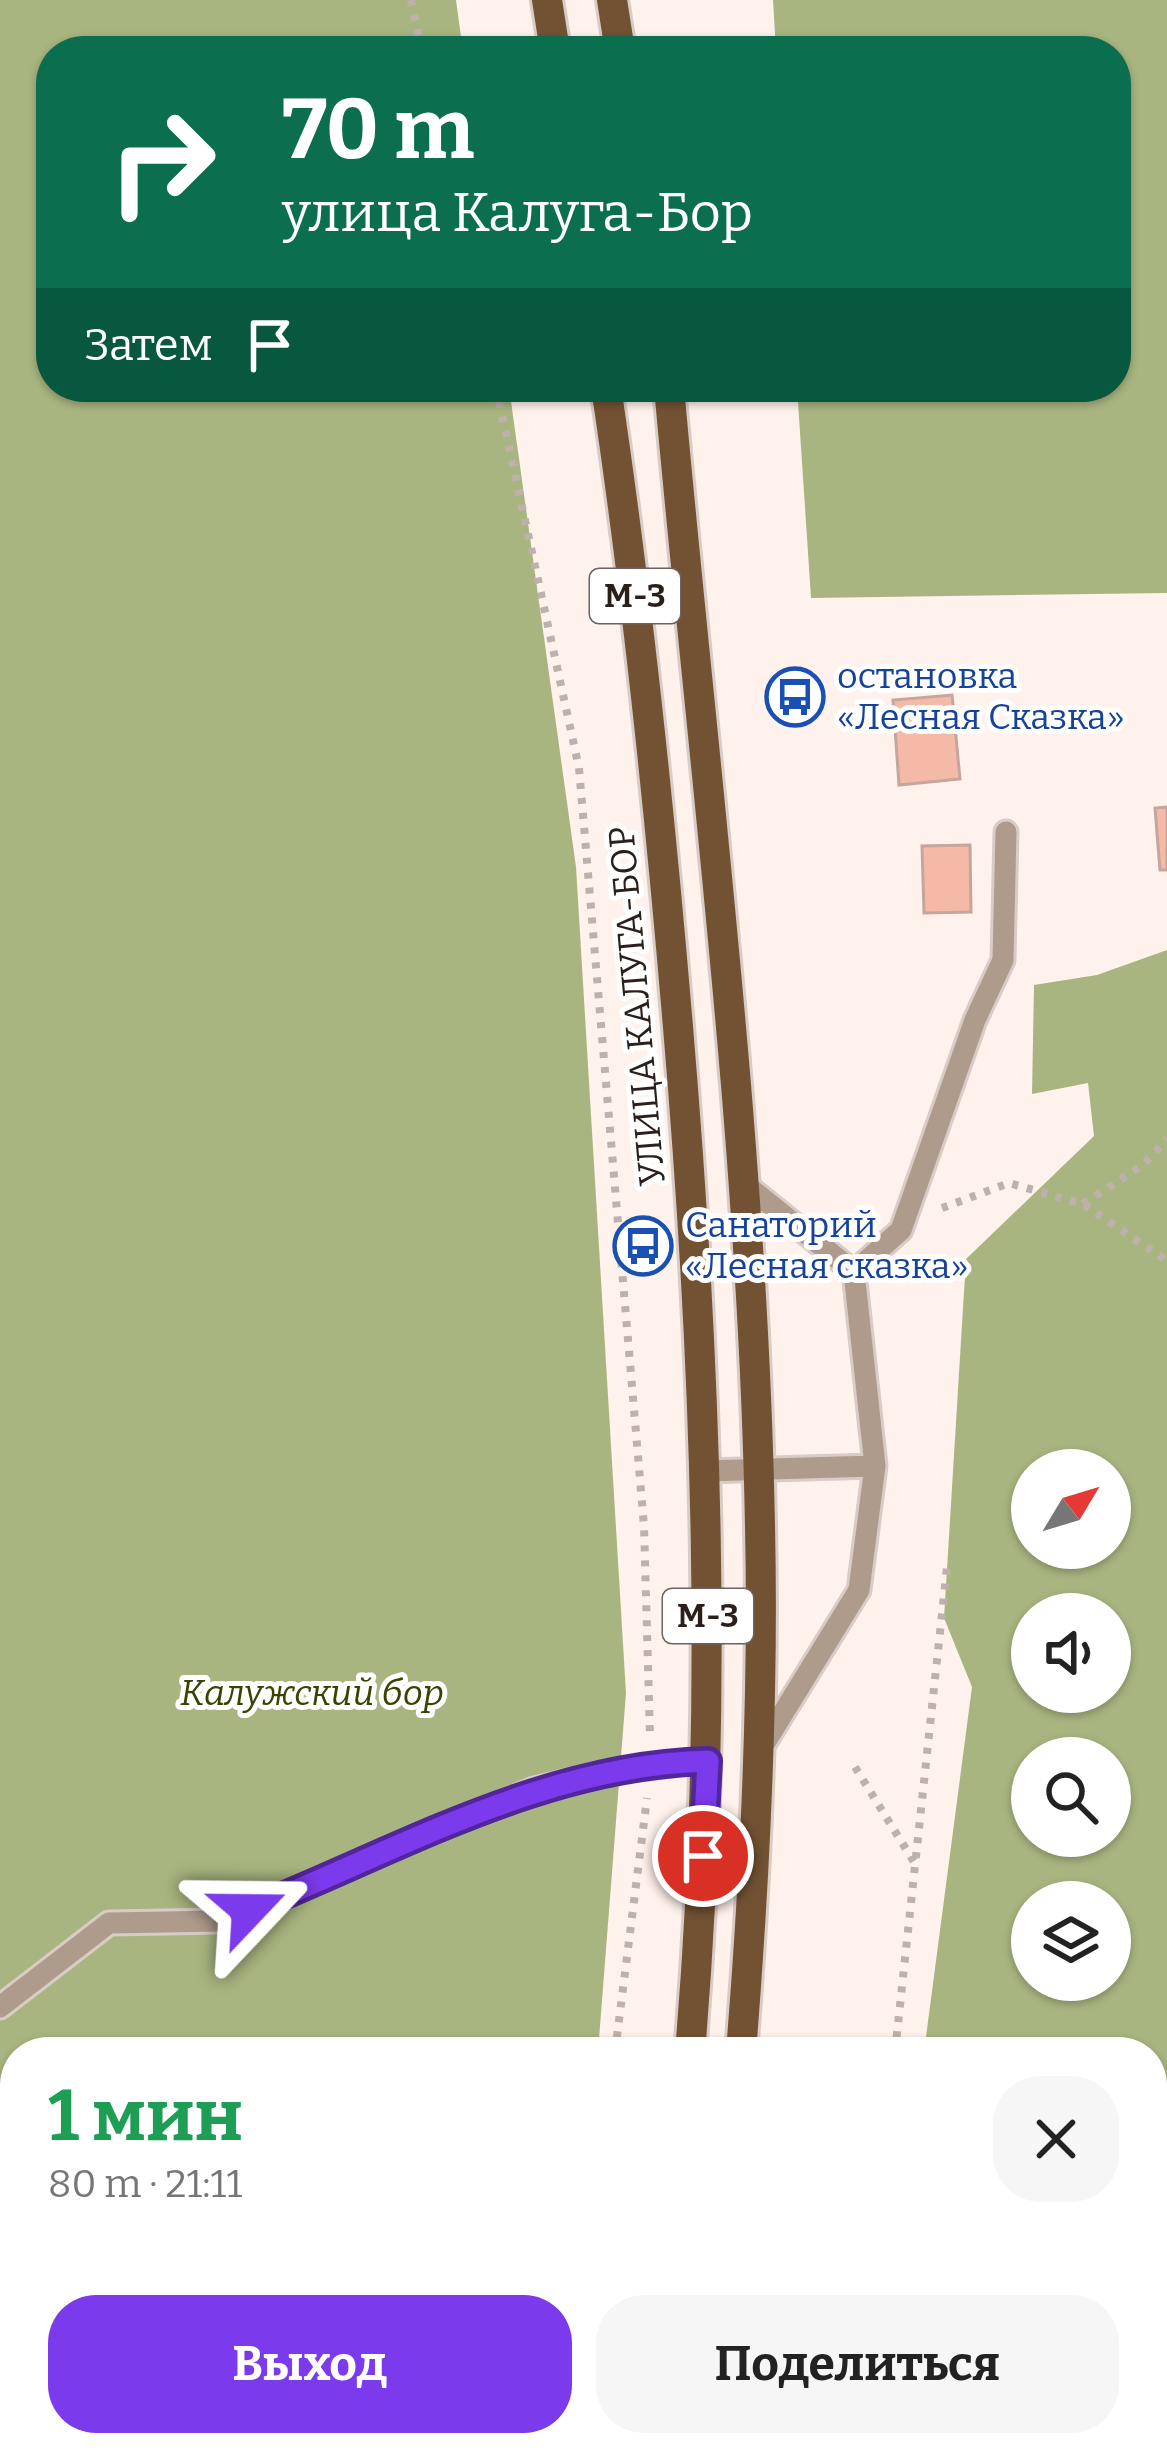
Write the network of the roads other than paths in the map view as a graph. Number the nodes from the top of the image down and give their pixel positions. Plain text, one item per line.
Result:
1 (547, 0) edge
2 (612, 0) edge
3 (553, 36) edge
4 (618, 36) edge
5 (608, 402) edge
6 (670, 402) edge
7 (1006, 832) dead end
8 (742, 1183) junction
9 (854, 1272) junction
10 (875, 1466) junction
11 (758, 1469) junction
12 (707, 1471) junction
13 (760, 1750) junction
14 (708, 1761) junction
15 (0, 2007) edge
16 (691, 2037) edge
17 (742, 2037) edge

1 - 3 main road
2 - 4 main road
5 - 12 main road, УЛИЦА КАЛУГА-БОР / М-3
6 - 8 main road, М-3
7 - 9 lane
8 - 9 lane
8 - 11 main road, М-3
9 - 10 lane
10 - 11 lane
10 - 13 lane
11 - 12 lane
11 - 13 main road, М-3
12 - 14 main road, УЛИЦА КАЛУГА-БОР / М-3
13 - 17 main road, М-3
14 - 15 lane
14 - 16 main road, УЛИЦА КАЛУГА-БОР / М-3

